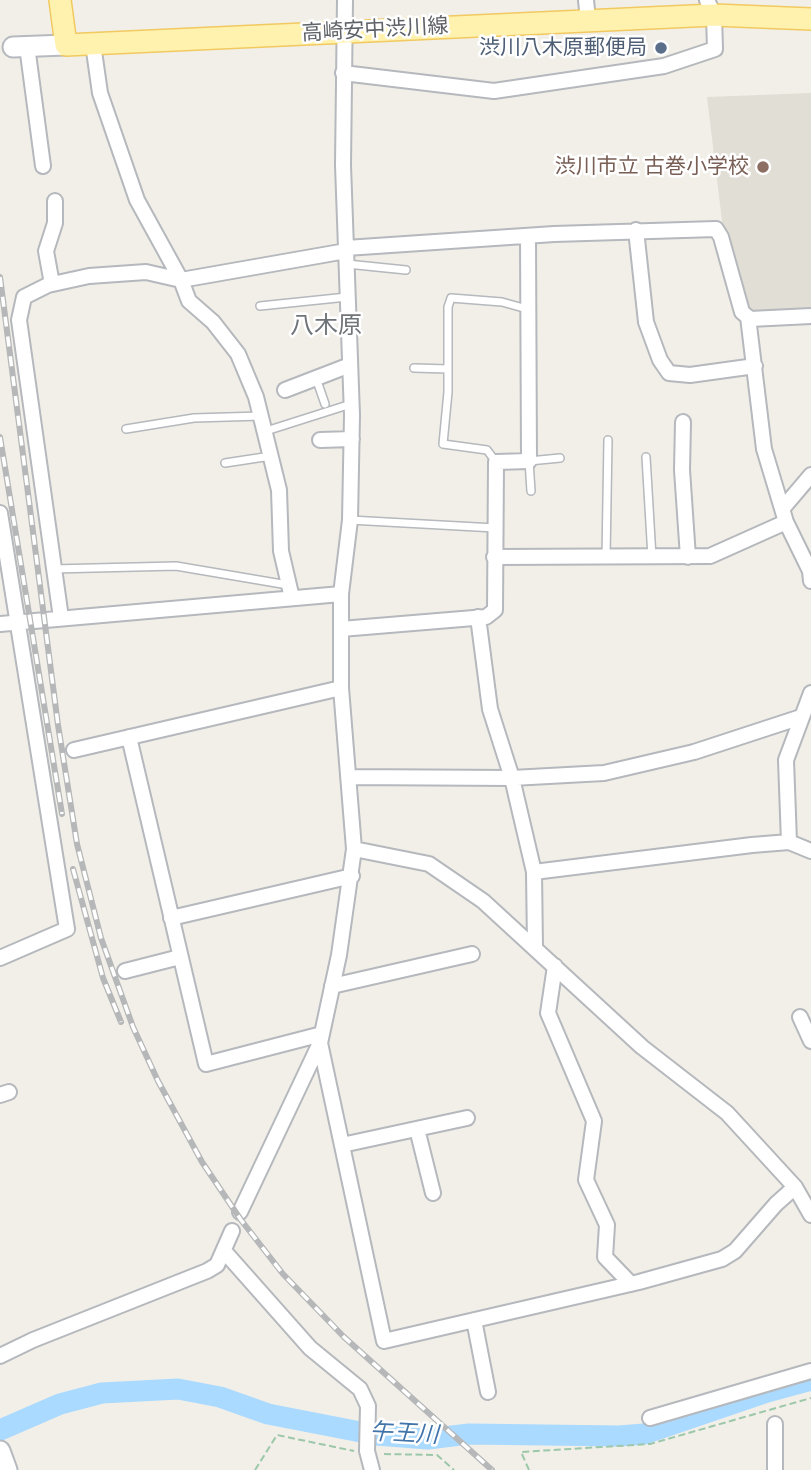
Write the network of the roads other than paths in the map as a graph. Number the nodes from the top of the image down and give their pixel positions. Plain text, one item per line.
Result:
1 (60, 0) edge
2 (345, 0) edge
3 (711, 8) edge
4 (587, 10) edge
5 (811, 19) edge
6 (343, 31) junction
7 (93, 44) junction
8 (66, 45) junction
9 (20, 47) joint
10 (343, 73) junction
11 (43, 166) dead end
12 (55, 201) dead end
13 (636, 230) junction
14 (528, 236) junction
15 (346, 254) junction
16 (406, 270) dead end
17 (181, 280) junction
18 (52, 284) junction
19 (348, 297) junction
20 (260, 306) dead end
21 (527, 309) junction
22 (811, 316) edge
23 (748, 317) junction
24 (350, 365) junction
25 (755, 366) junction
26 (414, 368) dead end
27 (448, 369) junction
28 (316, 378) junction
29 (285, 390) dead end
30 (325, 404) dead end
31 (352, 404) junction
32 (261, 416) junction
33 (683, 422) dead end
34 (126, 429) dead end
35 (265, 431) junction
36 (352, 439) junction
37 (320, 440) dead end
38 (608, 440) dead end
39 (271, 456) junction
40 (646, 457) dead end
41 (560, 458) dead end
42 (529, 461) junction
43 (496, 462) junction
44 (225, 463) dead end
45 (811, 475) edge
46 (531, 491) dead end
47 (0, 513) edge
48 (785, 515) junction
49 (350, 520) junction
50 (495, 528) junction
51 (494, 557) junction
52 (652, 557) junction
53 (688, 557) junction
54 (606, 558) junction
55 (52, 569) junction
56 (810, 572) edge
57 (291, 592) junction
58 (341, 594) junction
59 (478, 617) junction
60 (61, 618) junction
61 (16, 622) junction
62 (0, 624) edge
63 (341, 629) junction
64 (341, 688) junction
65 (811, 693) edge
66 (801, 717) junction
67 (129, 737) junction
68 (74, 750) dead end
69 (348, 777) junction
70 (512, 778) junction
71 (789, 842) junction
72 (354, 849) junction
73 (811, 851) edge
74 (534, 872) junction
75 (352, 876) junction
76 (171, 918) junction
77 (535, 947) junction
78 (472, 954) dead end
79 (180, 957) junction
80 (0, 958) edge
81 (555, 966) junction
82 (125, 971) dead end
83 (332, 986) junction
84 (800, 1017) dead end
85 (321, 1038) junction
86 (811, 1041) edge
87 (467, 1118) dead end
88 (417, 1129) junction
89 (342, 1144) junction
90 (795, 1187) junction
91 (433, 1193) dead end
92 (240, 1212) dead end
93 (811, 1215) edge
94 (232, 1231) dead end
95 (224, 1251) junction
96 (631, 1284) junction
97 (474, 1320) junction
98 (0, 1356) edge
99 (811, 1371) edge
100 (488, 1392) dead end
101 (650, 1418) dead end
102 (775, 1424) dead end
103 (0, 1451) edge
104 (7, 1470) edge
105 (372, 1470) edge
106 (775, 1470) edge

1 - 8 main road
2 - 6 street
3 - 4 main road, 高崎安中渋川線
3 - 5 main road, 高崎安中渋川線
3 - 10 street
4 - 6 main road, 高崎安中渋川線
6 - 7 main road, 高崎安中渋川線
6 - 10 street
7 - 8 main road, 高崎安中渋川線
7 - 17 street
8 - 9 street
9 - 11 street
10 - 15 street
12 - 18 street
13 - 14 street
13 - 23 street
13 - 25 street
14 - 15 street
14 - 21 street
15 - 16 lane
15 - 17 street
15 - 19 street
17 - 18 street
17 - 32 street
18 - 55 street
19 - 20 lane
19 - 24 street
21 - 27 lane
21 - 42 street
22 - 23 street
23 - 25 street
24 - 28 street
24 - 31 street
25 - 48 street
26 - 27 lane
27 - 43 lane
28 - 29 street
28 - 30 lane
31 - 35 lane
31 - 36 street
32 - 34 lane
32 - 35 street
33 - 53 street
35 - 39 street
36 - 37 street
36 - 49 street
38 - 54 lane
39 - 44 lane
39 - 57 street
40 - 52 lane
41 - 42 lane
42 - 43 street
42 - 46 lane
43 - 50 street
45 - 48 street
47 - 61 street
48 - 53 street
48 - 56 street
49 - 50 lane
49 - 58 street
50 - 51 street
51 - 54 street
51 - 59 street
52 - 53 street
52 - 54 street
55 - 57 lane
55 - 60 street
57 - 58 street
57 - 60 street
58 - 63 street
59 - 63 street
59 - 70 street
60 - 61 street
61 - 62 street
61 - 80 street
63 - 64 street
64 - 67 street
64 - 69 street
65 - 66 street
66 - 70 street
66 - 71 street
67 - 68 street
67 - 76 street
69 - 70 street
69 - 72 street
70 - 74 street
71 - 73 street
71 - 74 street
72 - 75 street
72 - 77 street
74 - 77 street
75 - 76 street
75 - 83 street
76 - 79 street
77 - 81 street
78 - 83 street
79 - 82 street
79 - 85 street
81 - 90 street
81 - 96 street
83 - 85 street
84 - 86 street
85 - 89 street
85 - 92 street
87 - 88 street
88 - 89 street
88 - 91 street
89 - 97 street
90 - 93 street
90 - 96 street
94 - 95 street
95 - 98 street
95 - 105 street
96 - 97 street
97 - 100 street
99 - 101 street
102 - 106 street
103 - 104 street

